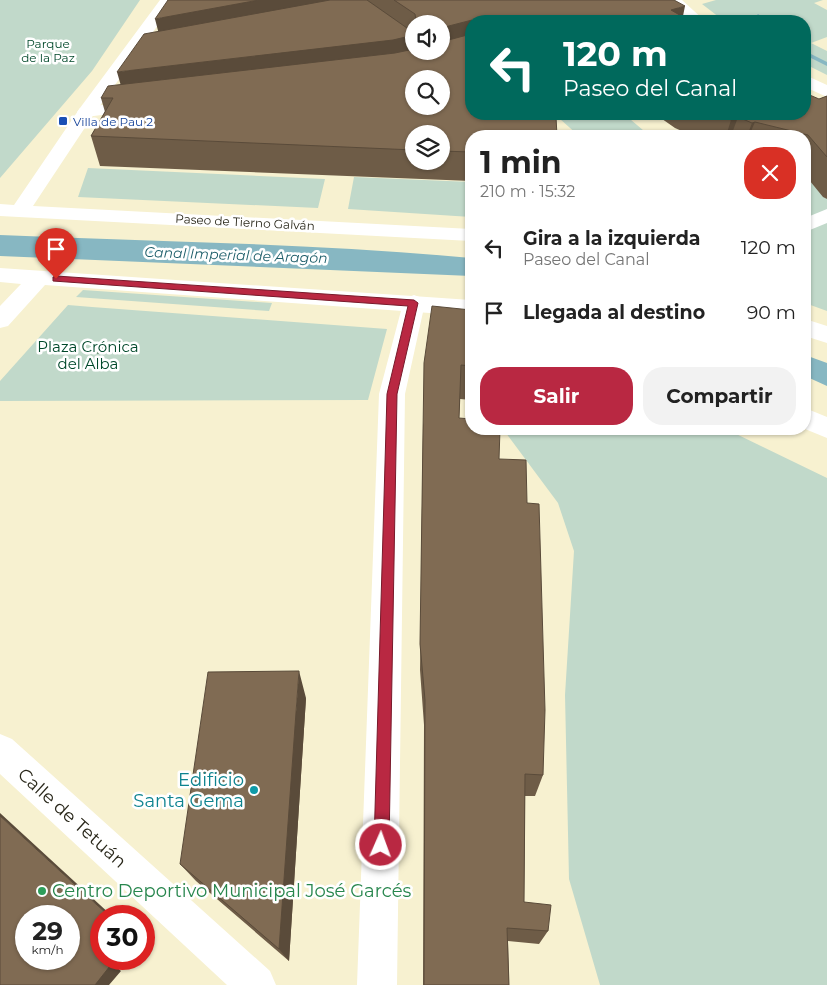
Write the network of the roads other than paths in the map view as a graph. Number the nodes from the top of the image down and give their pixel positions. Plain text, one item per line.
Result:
1 (168, 0) edge
2 (666, 1) edge
3 (688, 15) edge
4 (148, 56) edge
5 (126, 60) junction
6 (811, 83) edge
7 (827, 92) edge
8 (160, 103) edge
9 (86, 112) junction
10 (10, 210) edge
11 (465, 235) edge
12 (0, 276) edge
13 (39, 278) junction
14 (414, 303) junction
15 (465, 307) edge
16 (0, 320) edge
17 (811, 329) edge
18 (827, 335) edge
19 (811, 421) edge
20 (827, 428) edge
21 (0, 752) edge
22 (256, 985) edge
23 (377, 985) edge

1 - 5 street
2 - 3 street
4 - 5 street
5 - 9 street
6 - 7 street
8 - 9 street
9 - 10 street
10 - 11 street, Paseo de Tierno Galván
12 - 13 street
13 - 14 street
13 - 16 street
14 - 15 street
14 - 23 street
17 - 18 street
19 - 20 street
21 - 22 street, Calle de Tetuán

